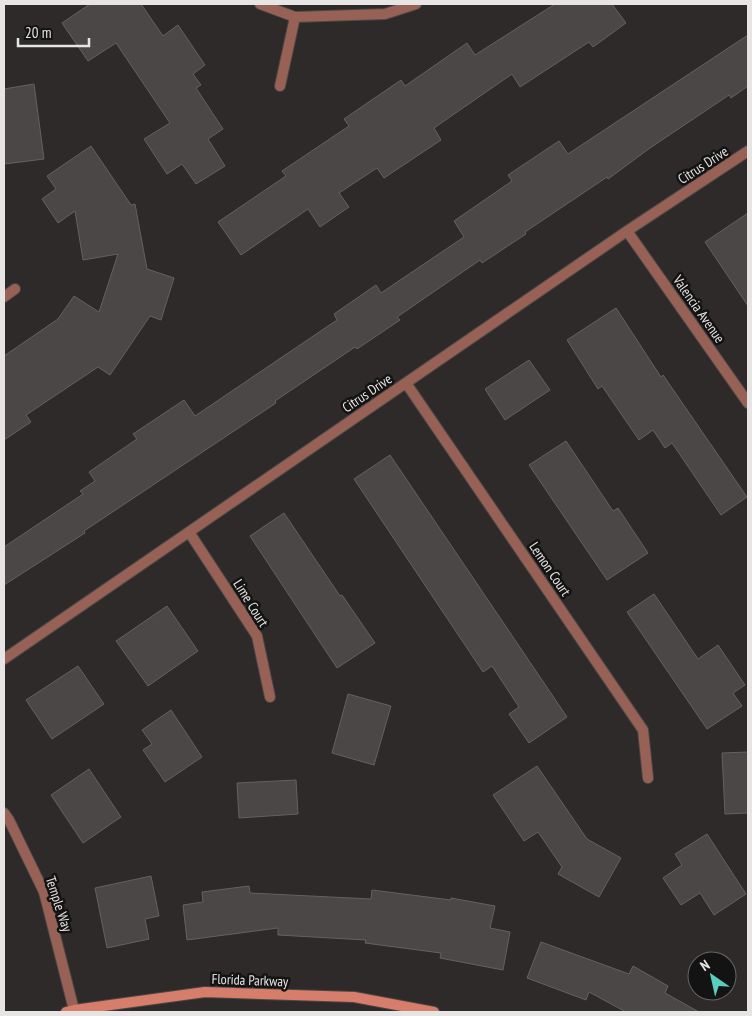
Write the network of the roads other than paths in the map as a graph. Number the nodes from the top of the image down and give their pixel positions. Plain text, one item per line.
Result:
1 (260, 4) edge
2 (416, 4) edge
3 (295, 16) junction
4 (280, 86) dead end
5 (748, 152) edge
6 (627, 231) junction
7 (15, 289) dead end
8 (4, 297) edge
9 (406, 383) junction
10 (748, 403) edge
11 (189, 532) junction
12 (4, 659) edge
13 (270, 697) dead end
14 (648, 778) dead end
15 (4, 813) edge
16 (70, 1011) edge
17 (434, 1012) edge

1 - 3 street
2 - 3 street
3 - 4 street
5 - 6 street, Citrus Drive
6 - 9 street, Citrus Drive
6 - 10 street, Valencia Avenue
7 - 8 street
9 - 11 street, Citrus Drive
9 - 14 street, Lemon Court
11 - 12 street, Citrus Drive
11 - 13 street, Lime Court
15 - 16 street, Temple Way
16 - 17 street, Florida Parkway

